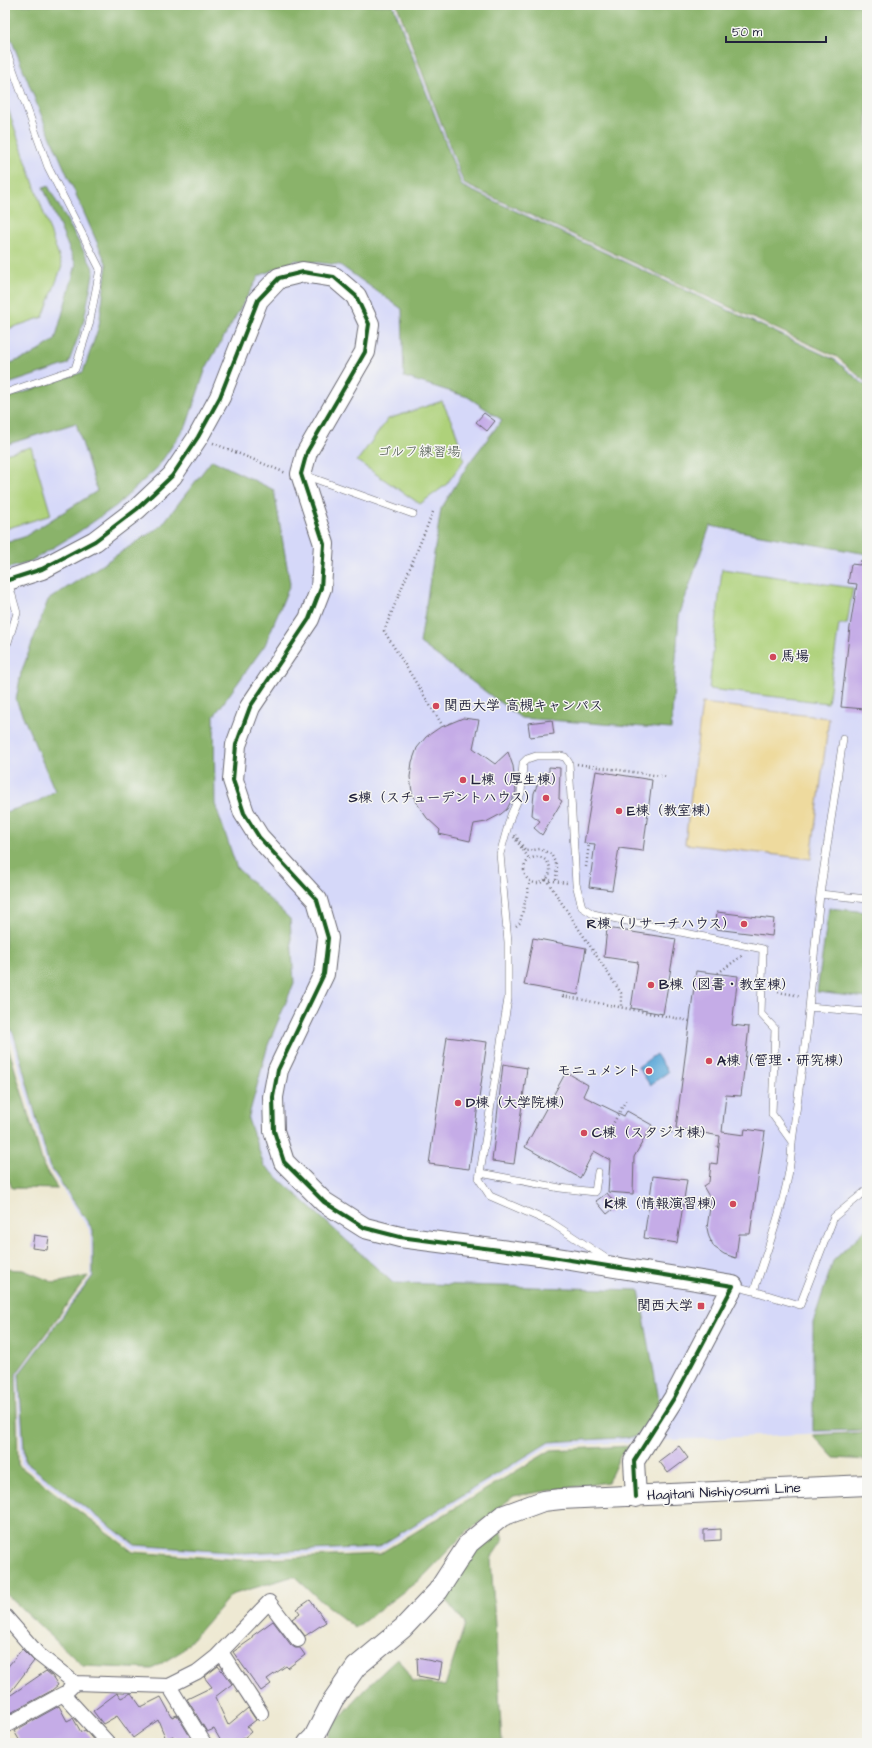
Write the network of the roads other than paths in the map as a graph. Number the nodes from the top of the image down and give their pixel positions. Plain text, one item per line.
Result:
1 (5, 47) edge
2 (5, 392) edge
3 (297, 474) junction
4 (413, 514) dead end
5 (6, 580) edge
6 (5, 642) edge
7 (843, 739) dead end
8 (820, 894) junction
9 (867, 899) edge
10 (809, 1006) junction
11 (867, 1012) edge
12 (792, 1142) junction
13 (598, 1172) dead end
14 (480, 1173) junction
15 (867, 1190) edge
16 (621, 1268) junction
17 (733, 1286) junction
18 (754, 1292) junction
19 (867, 1485) edge
20 (636, 1497) junction
21 (5, 1616) edge
22 (298, 1640) dead end
23 (221, 1652) junction
24 (75, 1683) junction
25 (169, 1686) junction
26 (63, 1694) junction
27 (261, 1713) dead end
28 (5, 1726) edge
29 (108, 1743) edge
30 (204, 1743) edge
31 (308, 1743) edge

1 - 2 lane
3 - 4 lane
3 - 5 street
3 - 16 street
5 - 6 lane
7 - 8 lane
8 - 9 lane
8 - 10 lane
10 - 11 lane
10 - 12 lane
12 - 14 lane
12 - 18 lane
13 - 14 lane
14 - 16 lane
15 - 18 lane
16 - 17 street
17 - 18 lane
17 - 20 street
19 - 20 street, Hagitani Nishiyosumi Line
20 - 31 street, Hagitani Nishiyosumi Line
21 - 24 street
22 - 23 street
23 - 25 street
23 - 27 street
24 - 25 street
24 - 26 street
25 - 30 street
26 - 28 street
26 - 29 street

